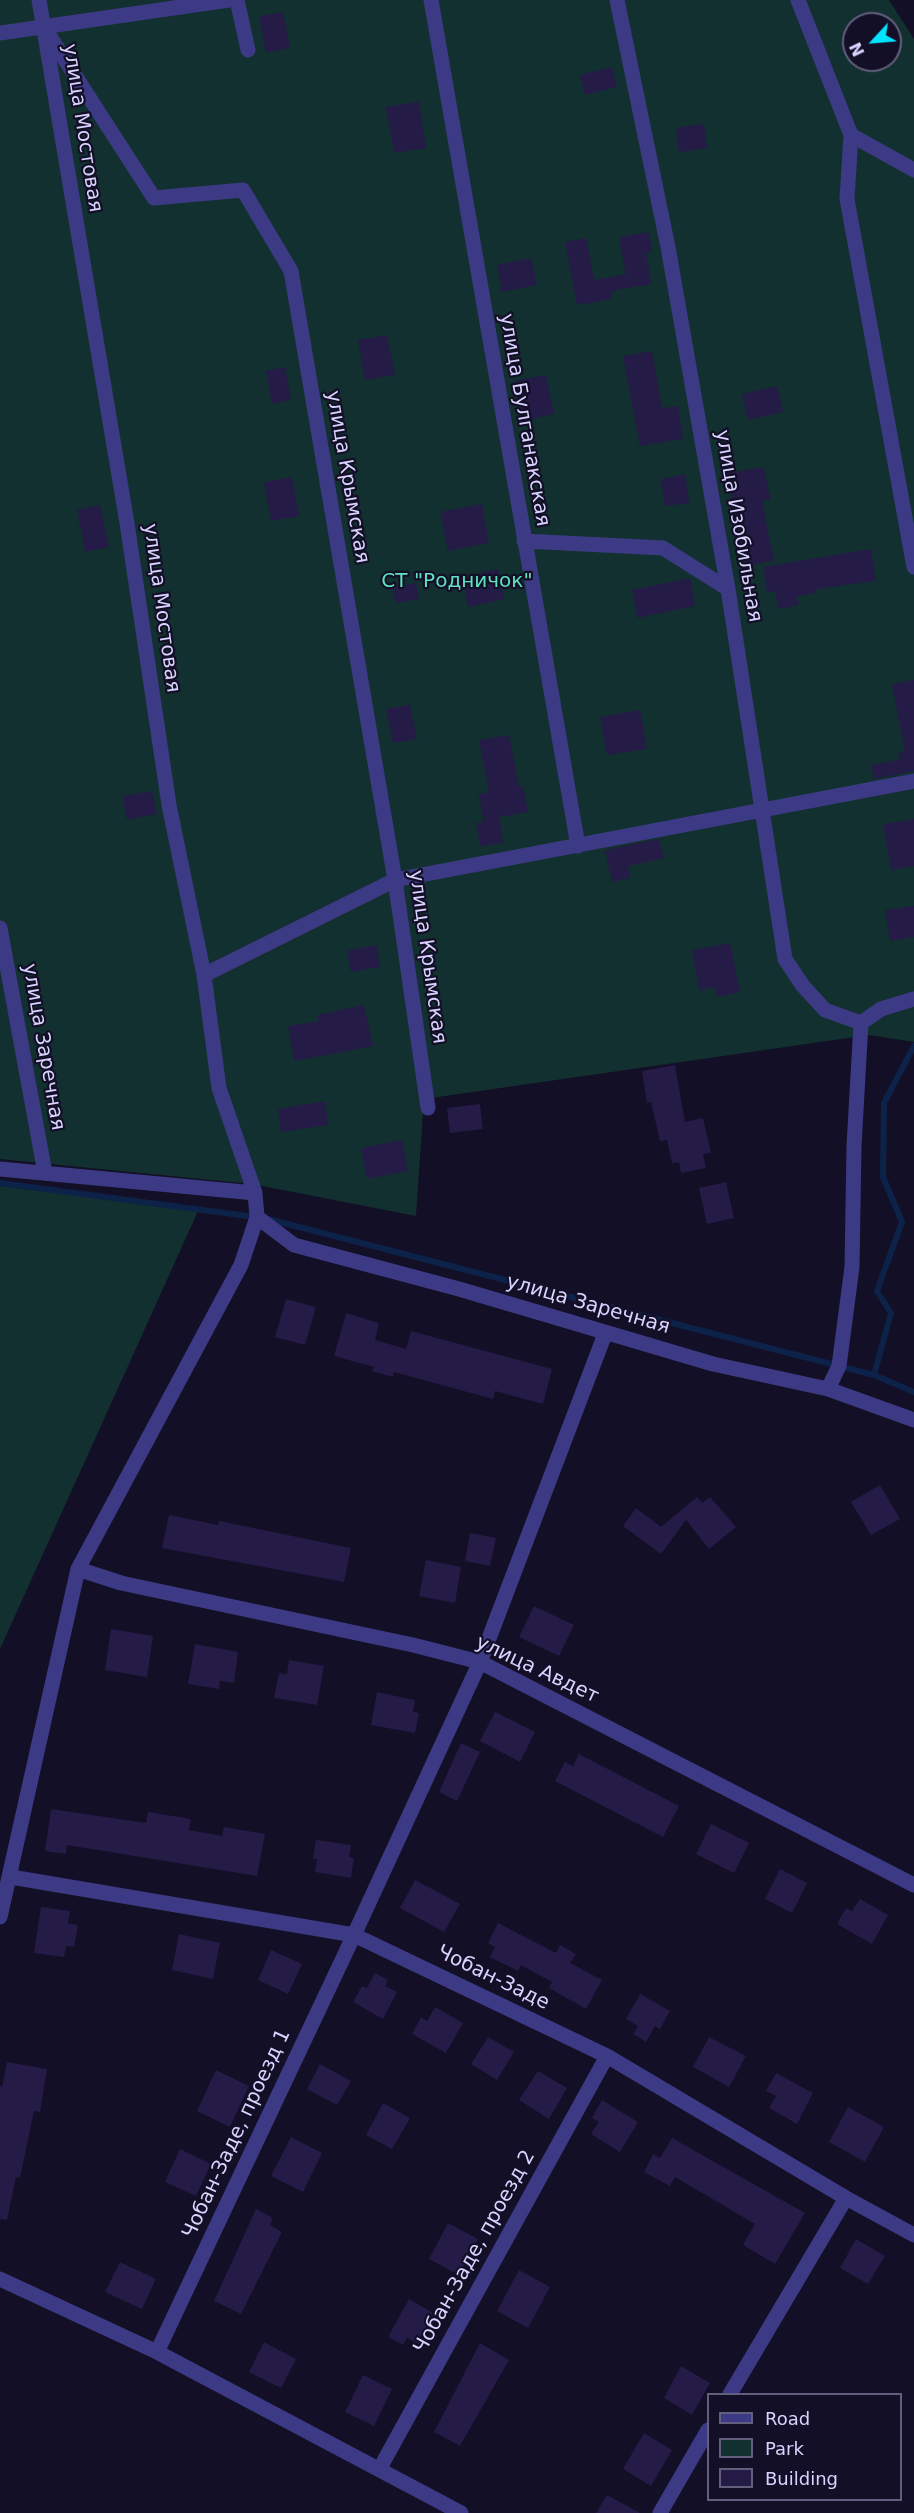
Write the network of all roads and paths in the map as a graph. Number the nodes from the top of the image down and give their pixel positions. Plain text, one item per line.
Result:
1 (39, 0) edge
2 (229, 0) edge
3 (237, 0) edge
4 (431, 0) edge
5 (617, 0) edge
6 (798, 0) edge
7 (44, 27) junction
8 (0, 33) edge
9 (248, 50) dead end
10 (850, 135) junction
11 (914, 170) edge
12 (524, 541) junction
13 (914, 567) edge
14 (728, 589) junction
15 (914, 782) edge
16 (761, 811) junction
17 (578, 846) junction
18 (395, 880) junction
19 (0, 928) edge
20 (204, 975) junction
21 (914, 999) edge
22 (861, 1023) junction
23 (428, 1108) dead end
24 (0, 1169) edge
25 (45, 1173) junction
26 (255, 1193) junction
27 (257, 1217) junction
28 (605, 1334) junction
29 (828, 1389) junction
30 (914, 1419) edge
31 (78, 1569) junction
32 (480, 1662) junction
33 (11, 1877) junction
34 (914, 1884) edge
35 (0, 1917) edge
36 (354, 1935) junction
37 (607, 2056) junction
38 (846, 2198) junction
39 (914, 2235) edge
40 (0, 2279) edge
41 (157, 2352) junction
42 (731, 2393) edge
43 (707, 2432) edge
44 (380, 2468) junction
45 (461, 2513) edge
46 (660, 2513) edge

1 - 7 street, улица Мостовая
2 - 7 street
3 - 9 street
4 - 12 street, улица Булганакская
5 - 14 street, улица Изобильная
6 - 10 street
7 - 8 street
7 - 18 street, улица Крымская
7 - 20 street, улица Мостовая
10 - 11 street
10 - 13 street
12 - 14 street
12 - 17 street, улица Булганакская
14 - 16 street, улица Изобильная
15 - 16 street
16 - 17 street
16 - 22 street, улица Изобильная
17 - 18 street
18 - 20 street
18 - 23 street, улица Крымская
19 - 25 street, улица Заречная
20 - 26 street, улица Мостовая
21 - 22 street
22 - 29 street
24 - 25 street
25 - 26 street
26 - 27 street, улица Мостовая
27 - 28 street, улица Заречная
27 - 31 street
28 - 29 street, улица Заречная
28 - 32 street, Чобан-Заде, проезд 1
29 - 30 street, улица Заречная
31 - 32 street, улица Авдет
31 - 33 street
32 - 34 street, улица Авдет
32 - 36 street, Чобан-Заде, проезд 1
33 - 35 street
33 - 36 street, Чобан-Заде
36 - 37 street, Чобан-Заде
36 - 41 street, Чобан-Заде, проезд 1
37 - 38 street, Чобан-Заде
37 - 44 street, Чобан-Заде, проезд 2
38 - 39 street, Чобан-Заде
38 - 42 street
40 - 41 street
41 - 44 street
43 - 46 street
44 - 45 street

